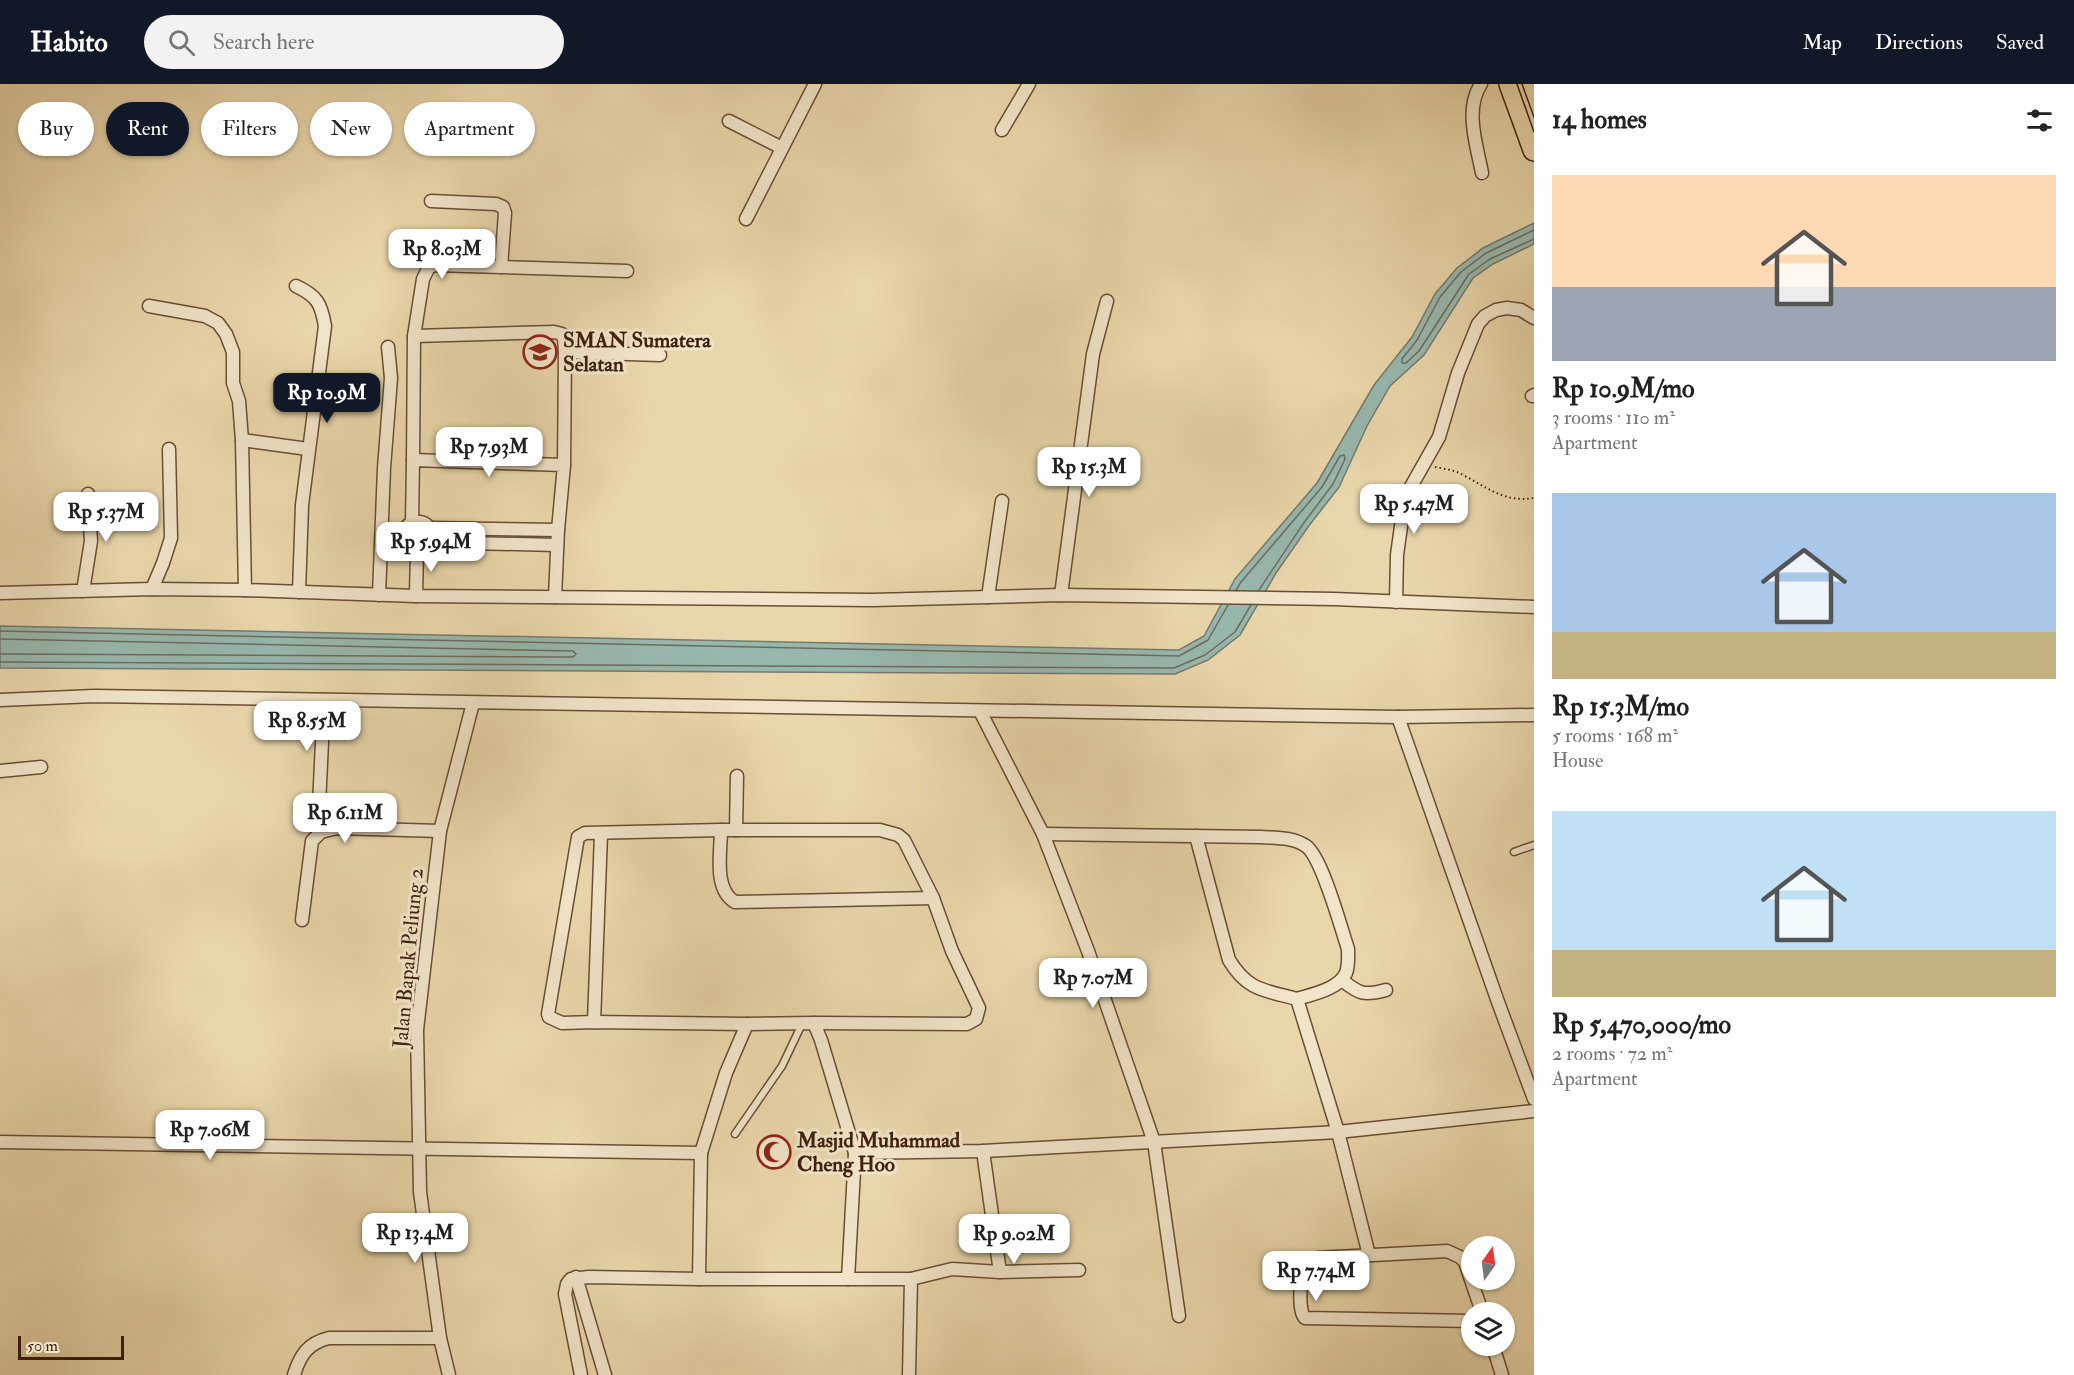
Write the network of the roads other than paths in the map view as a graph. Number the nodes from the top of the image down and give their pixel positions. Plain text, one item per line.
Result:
1 (814, 84) edge
2 (1029, 84) edge
3 (1481, 84) edge
4 (1510, 84) edge
5 (729, 121) dead end
6 (1002, 130) dead end
7 (782, 148) junction
8 (1534, 150) edge
9 (1482, 173) dead end
10 (431, 201) dead end
11 (746, 219) dead end
12 (501, 267) junction
13 (627, 271) dead end
14 (296, 286) dead end
15 (1107, 302) dead end
16 (149, 306) dead end
17 (1534, 318) edge
18 (414, 336) junction
19 (388, 347) dead end
20 (565, 352) junction
21 (660, 355) dead end
22 (242, 440) junction
23 (169, 449) dead end
24 (308, 449) junction
25 (413, 460) junction
26 (564, 465) junction
27 (88, 494) dead end
28 (1002, 501) dead end
29 (412, 522) junction
30 (430, 528) junction
31 (558, 530) junction
32 (429, 542) junction
33 (557, 545) junction
34 (417, 549) junction
35 (152, 589) junction
36 (245, 590) junction
37 (83, 591) junction
38 (299, 592) junction
39 (0, 593) edge
40 (379, 595) junction
41 (1061, 595) junction
42 (416, 596) junction
43 (555, 597) junction
44 (988, 597) junction
45 (1396, 602) junction
46 (1534, 607) edge
47 (0, 700) edge
48 (324, 700) junction
49 (473, 703) junction
50 (980, 711) junction
51 (1398, 717) junction
52 (1532, 718) edge
53 (41, 767) dead end
54 (0, 771) edge
55 (736, 776) dead end
56 (319, 805) dead end
57 (721, 830) junction
58 (736, 830) junction
59 (440, 831) junction
60 (601, 834) junction
61 (1043, 834) junction
62 (1196, 836) junction
63 (1534, 845) edge
64 (1514, 852) dead end
65 (933, 898) junction
66 (302, 920) dead end
67 (1342, 980) junction
68 (1386, 990) dead end
69 (1297, 999) junction
70 (594, 1022) junction
71 (747, 1024) junction
72 (808, 1024) junction
73 (1534, 1099) edge
74 (1534, 1111) edge
75 (1338, 1132) junction
76 (735, 1134) dead end
77 (0, 1142) edge
78 (1154, 1142) junction
79 (421, 1149) junction
80 (983, 1151) junction
81 (701, 1153) junction
82 (855, 1153) junction
83 (1369, 1255) junction
84 (1079, 1270) dead end
85 (1000, 1272) junction
86 (576, 1277) junction
87 (699, 1279) junction
88 (848, 1279) junction
89 (911, 1279) junction
90 (1479, 1302) edge
91 (1179, 1316) dead end
92 (1461, 1321) edge
93 (440, 1338) junction
94 (1496, 1356) edge
95 (294, 1375) edge
96 (448, 1375) edge
97 (581, 1375) edge
98 (605, 1375) edge
99 (909, 1375) edge
100 (1503, 1375) edge

1 - 7 street
2 - 6 street
3 - 9 street
4 - 8 highway
5 - 7 street
7 - 11 street
10 - 12 street
12 - 13 street
12 - 18 street
14 - 24 street
15 - 41 street
16 - 22 street
17 - 45 street
18 - 20 street
18 - 25 street
19 - 40 street
20 - 21 street
20 - 26 street
22 - 24 street
22 - 36 street
23 - 35 street
24 - 38 street
25 - 26 street
25 - 29 street
26 - 31 street
27 - 37 street
28 - 44 street
29 - 30 street
29 - 34 street
30 - 31 street
30 - 32 street
31 - 33 street
32 - 33 street
32 - 34 street
33 - 43 street
34 - 42 street
35 - 36 street
35 - 37 street
36 - 38 street
37 - 39 street
38 - 40 street
40 - 42 street
41 - 44 street
41 - 45 street
42 - 43 street
43 - 44 street
45 - 46 street
47 - 48 street
48 - 49 street
48 - 56 street
49 - 50 street
49 - 59 street, Jalan Bapak Peliung 2
50 - 51 street
50 - 61 street
51 - 52 street
51 - 73 street
53 - 54 street
55 - 58 street
57 - 58 street
57 - 60 street
57 - 65 street
58 - 65 street
59 - 66 street
59 - 79 street, Jalan Bapak Peliung 2
60 - 70 street
60 - 70 street
61 - 62 street
61 - 78 street
62 - 67 street
62 - 69 street
63 - 64 lane
65 - 72 street
67 - 68 street
67 - 69 street
69 - 75 street
70 - 71 street
71 - 72 street
71 - 81 street
72 - 76 lane
72 - 82 street
74 - 75 street
75 - 78 street
75 - 83 street
77 - 79 street
78 - 80 street
78 - 91 street
79 - 81 street
79 - 93 street, Jalan Bapak Peliung 2
80 - 82 street
80 - 85 street
81 - 87 street
82 - 88 street
83 - 90 street
83 - 92 street
84 - 85 street
85 - 89 street
86 - 87 street
86 - 97 street
86 - 98 street
87 - 88 street
88 - 89 street
89 - 99 street
93 - 95 street
93 - 96 street, Jalan Bapak Peliung 2
94 - 100 street

